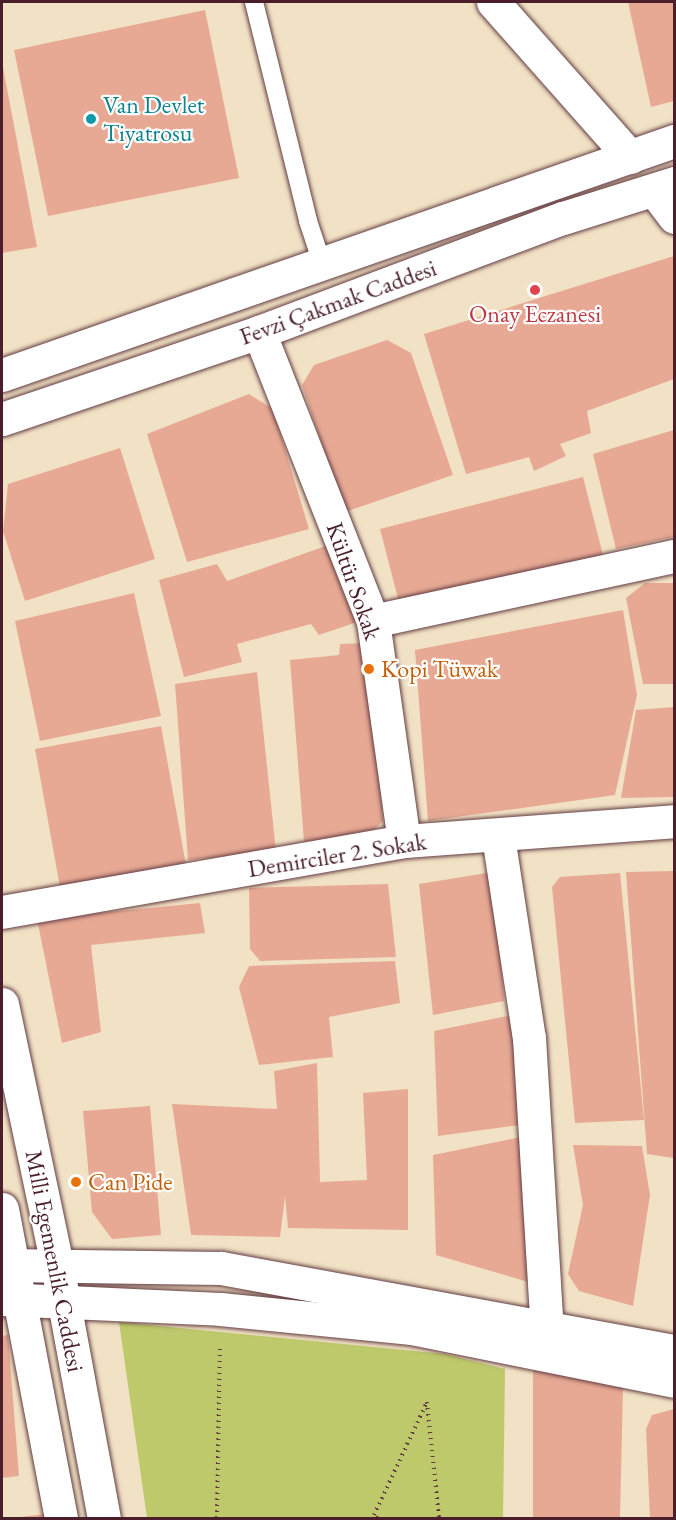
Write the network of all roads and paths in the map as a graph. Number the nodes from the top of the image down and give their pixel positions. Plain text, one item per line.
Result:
1 (254, 2) edge
2 (493, 2) edge
3 (675, 141) edge
4 (630, 157) junction
5 (664, 187) edge
6 (675, 217) edge
7 (323, 266) junction
8 (259, 332) junction
9 (2, 375) edge
10 (2, 419) edge
11 (675, 556) edge
12 (373, 621) junction
13 (675, 821) edge
14 (498, 836) junction
15 (404, 841) junction
16 (2, 912) edge
17 (2, 1004) edge
18 (2, 1209) edge
19 (7, 1264) edge
20 (57, 1264) junction
21 (10, 1299) edge
22 (64, 1300) junction
23 (220, 1309) junction
24 (547, 1330) junction
25 (675, 1352) edge
26 (675, 1381) edge
27 (61, 1518) edge
28 (104, 1518) edge
29 (217, 1518) edge
30 (377, 1518) edge
31 (439, 1518) edge

1 - 7 lane
2 - 4 street
3 - 4 street, Fevzi Çakmak Caddesi
4 - 7 street, Fevzi Çakmak Caddesi
5 - 6 street
5 - 8 street, Fevzi Çakmak Caddesi
7 - 9 street, Fevzi Çakmak Caddesi
8 - 10 street, Fevzi Çakmak Caddesi
8 - 12 street, Kültür Sokak
11 - 12 street
12 - 15 street, Kültür Sokak
13 - 14 street, Demirciler 2. Sokak
14 - 15 street, Demirciler 2. Sokak
14 - 24 street
15 - 16 street, Demirciler 2. Sokak
17 - 20 street, Milli Egemenlik Caddesi
18 - 19 street, Milli Egemenlik Caddesi
19 - 20 street
19 - 21 street, Milli Egemenlik Caddesi
20 - 22 street, Milli Egemenlik Caddesi
20 - 24 street
21 - 22 street
21 - 27 street, Milli Egemenlik Caddesi
22 - 23 street
22 - 28 street, Milli Egemenlik Caddesi
23 - 26 street
23 - 29 path
24 - 25 street
30 - 31 path

